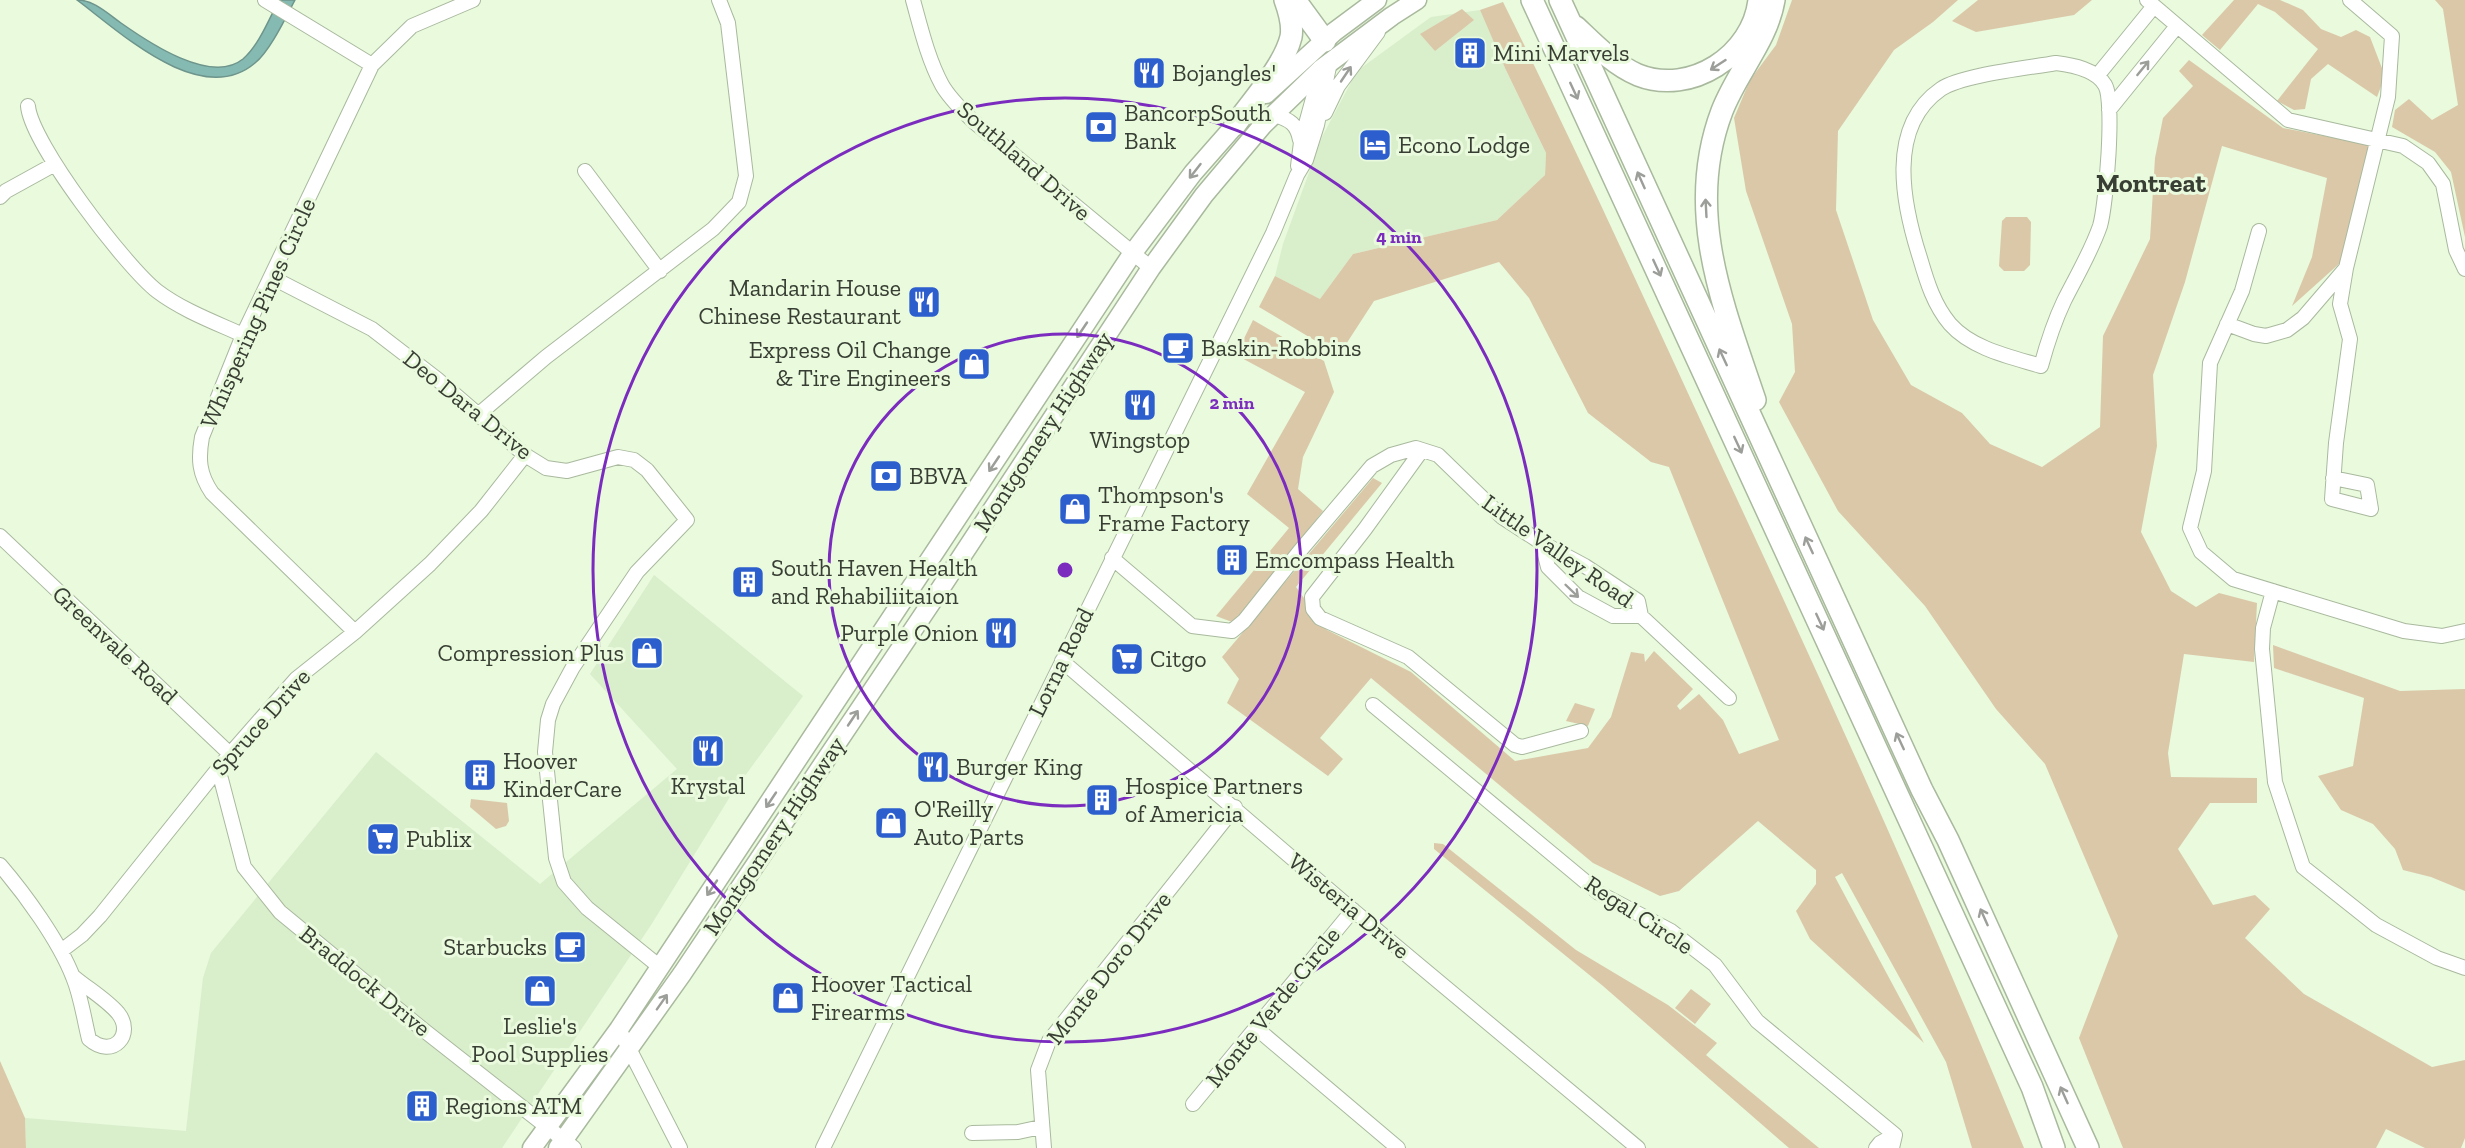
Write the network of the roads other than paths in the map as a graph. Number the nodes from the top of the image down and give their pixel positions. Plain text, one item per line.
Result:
1 (473, 0) edge
2 (719, 0) edge
3 (913, 0) edge
4 (1285, 0) edge
5 (1295, 0) edge
6 (1310, 0) edge
7 (1377, 0) edge
8 (1417, 0) edge
9 (1532, 0) edge
10 (1560, 0) edge
11 (1759, 0) edge
12 (1774, 0) edge
13 (2350, 0) edge
14 (267, 2) edge
15 (2151, 3) edge
16 (1392, 16) junction
17 (1568, 20) junction
18 (2177, 26) junction
19 (1330, 37) junction
20 (372, 65) junction
21 (1326, 66) junction
22 (2097, 76) junction
23 (28, 106) dead end
24 (2109, 110) junction
25 (1275, 115) junction
26 (1235, 125) junction
27 (1317, 125) junction
28 (2378, 140) junction
29 (1301, 142) junction
30 (55, 164) junction
31 (585, 171) dead end
32 (1297, 175) junction
33 (0, 197) edge
34 (2259, 231) dead end
35 (1132, 254) junction
36 (1151, 268) junction
37 (2346, 268) junction
38 (2465, 269) edge
39 (660, 271) junction
40 (272, 277) junction
41 (2227, 324) junction
42 (243, 335) junction
43 (479, 414) junction
44 (1422, 450) junction
45 (525, 455) junction
46 (2333, 478) dead end
47 (1791, 506) junction
48 (0, 536) edge
49 (1542, 543) junction
50 (1112, 558) junction
51 (2273, 591) junction
52 (1641, 616) junction
53 (2465, 631) edge
54 (355, 632) junction
55 (1062, 661) junction
56 (1729, 698) dead end
57 (1373, 705) dead end
58 (1581, 731) dead end
59 (230, 754) junction
60 (217, 770) junction
61 (1235, 807) junction
62 (0, 865) edge
63 (1353, 910) junction
64 (61, 951) junction
65 (660, 968) junction
66 (2465, 968) edge
67 (74, 977) junction
68 (1256, 1028) junction
69 (619, 1029) junction
70 (628, 1050) junction
71 (1193, 1104) dead end
72 (548, 1126) junction
73 (1041, 1127) junction
74 (972, 1133) dead end
75 (1893, 1142) edge
76 (566, 1145) edge
77 (532, 1148) edge
78 (680, 1148) edge
79 (823, 1148) edge
80 (1044, 1148) edge
81 (1396, 1148) edge
82 (1638, 1148) edge
83 (1876, 1148) edge
84 (2054, 1148) edge
85 (2088, 1148) edge

1 - 20 street, Whispering Pines Circle
2 - 39 street
3 - 35 street, Southland Drive
4 - 26 highway
5 - 19 highway
6 - 19 highway
7 - 19 main road, Montgomery Highway
8 - 16 main road, Montgomery Highway
9 -> 84 highway
10 - 17 highway
11 -> 17 highway
47 -> 12 highway
13 - 28 street
14 - 20 street
15 - 18 street
15 - 22 street
16 - 21 main road, Montgomery Highway
27 -> 16 street
47 -> 17 highway
24 -> 18 street
18 - 28 street
19 - 21 main road
19 - 26 main road, Montgomery Highway
20 - 40 street, Whispering Pines Circle
21 - 25 main road, Montgomery Highway
21 - 27 street, Lorna Road
21 - 29 street, Lorna Road
22 - 24 street
22 - 24 street
23 - 30 street
25 - 29 street
25 - 36 main road, Montgomery Highway
26 -> 35 main road, Montgomery Highway
27 - 32 street, Lorna Road
28 - 37 street
28 - 38 street
29 - 32 street, Lorna Road
30 - 33 street
30 - 42 street
31 - 39 street
32 - 50 street, Lorna Road
34 - 41 street
35 - 36 street, Southland Drive
35 -> 65 main road, Montgomery Highway
70 -> 36 main road, Montgomery Highway
37 - 41 street
37 - 46 street
39 - 43 street
40 - 42 street, Whispering Pines Circle
40 - 43 street, Deo Dara Drive
41 - 51 street
42 - 54 street, Whispering Pines Circle
43 - 45 street, Deo Dara Drive
44 - 49 street, Little Valley Road
44 - 50 street
44 - 58 street
45 - 54 street, Spruce Drive
45 - 65 street, Deo Dara Drive
85 -> 47 highway
48 - 59 street, Greenvale Road
49 - 52 street, Little Valley Road
49 -> 52 street
50 - 55 street, Lorna Road
51 - 53 street
51 - 66 street
52 - 56 street, Little Valley Road
54 - 59 street, Spruce Drive
55 - 61 street, Wisteria Drive
55 - 79 street, Lorna Road
57 - 75 street, Regal Circle
59 - 60 street, Spruce Drive
60 - 64 street, Spruce Drive
60 - 72 street, Braddock Drive
61 - 63 street, Wisteria Drive
61 - 73 street, Monte Doro Drive
62 - 64 street
63 - 68 street, Monte Verde Circle
63 - 82 street, Wisteria Drive
64 - 67 street
65 - 69 main road, Montgomery Highway
67 - 67 street
68 - 71 street, Monte Verde Circle
68 - 81 street
69 - 70 street
69 - 72 main road, Montgomery Highway
70 - 76 main road, Montgomery Highway
70 - 78 street
72 - 76 street, Braddock Drive
72 - 77 main road, Montgomery Highway
73 - 74 street
73 - 80 street, Monte Doro Drive
75 - 83 street, Regal Circle

